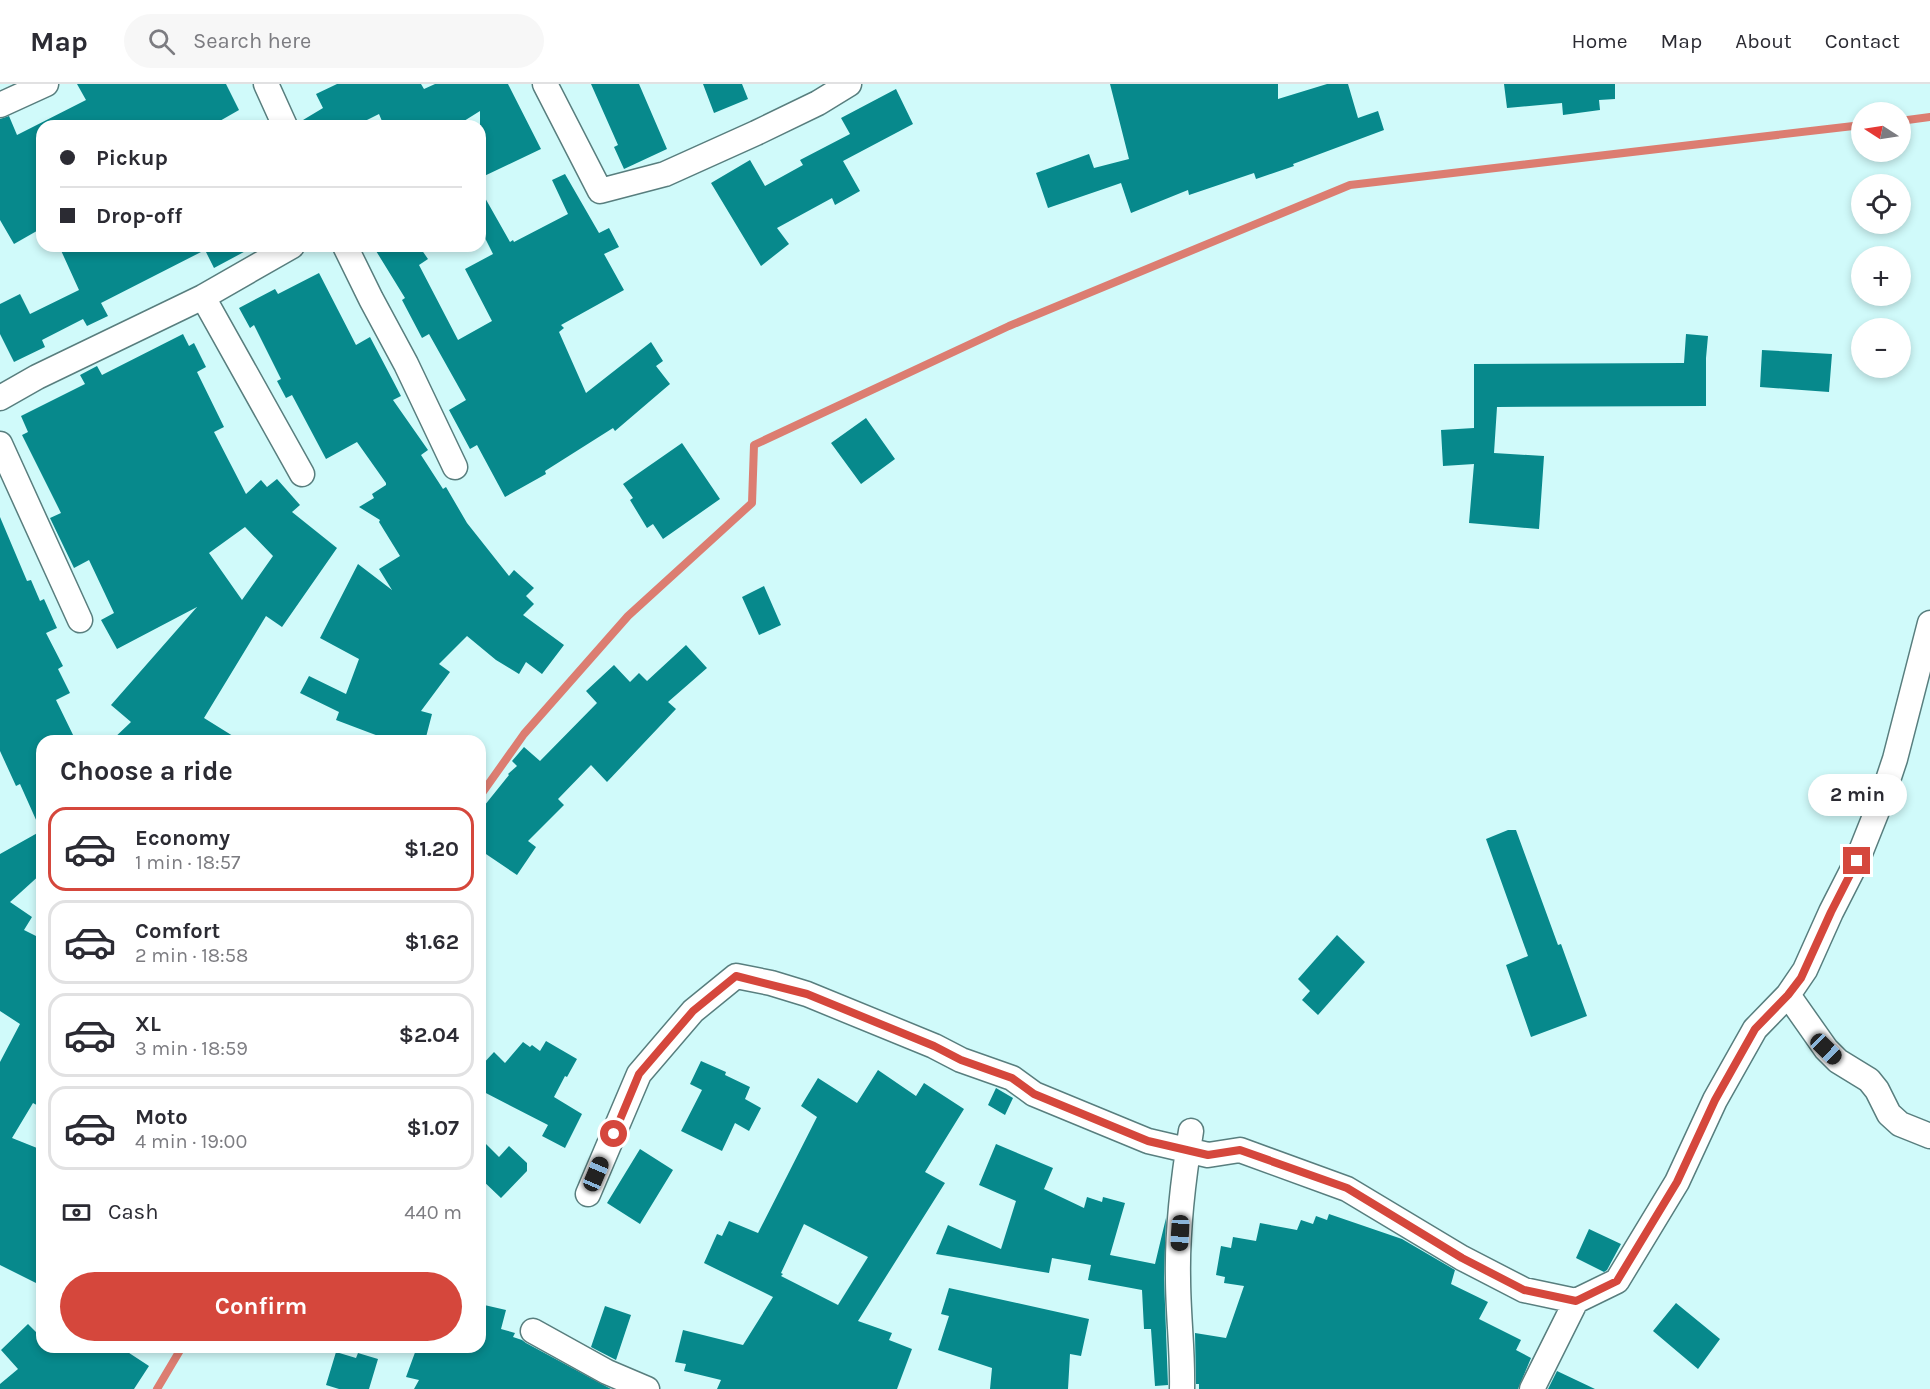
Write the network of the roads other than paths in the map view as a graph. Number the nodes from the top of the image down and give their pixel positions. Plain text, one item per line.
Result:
1 (46, 84) edge
2 (545, 84) edge
3 (849, 84) edge
4 (274, 87) edge
5 (0, 105) edge
6 (283, 120) edge
7 (282, 252) edge
8 (348, 252) edge
9 (203, 297) junction
10 (0, 398) edge
11 (0, 444) edge
12 (455, 467) dead end
13 (302, 474) dead end
14 (80, 621) dead end
15 (1930, 623) edge
16 (1788, 995) junction
17 (1930, 1136) edge
18 (1189, 1140) junction
19 (588, 1194) dead end
20 (1576, 1301) junction
21 (533, 1331) dead end
22 (603, 1381) edge
23 (648, 1389) edge
24 (1182, 1389) edge
25 (1532, 1389) edge

1 - 5 street
2 - 3 street
4 - 6 street
7 - 9 street
8 - 12 street
9 - 10 street
9 - 13 street
11 - 14 street
15 - 16 street
16 - 17 street
16 - 20 street
18 - 19 street
18 - 20 street
18 - 24 street
20 - 25 street
21 - 22 street
22 - 23 street

